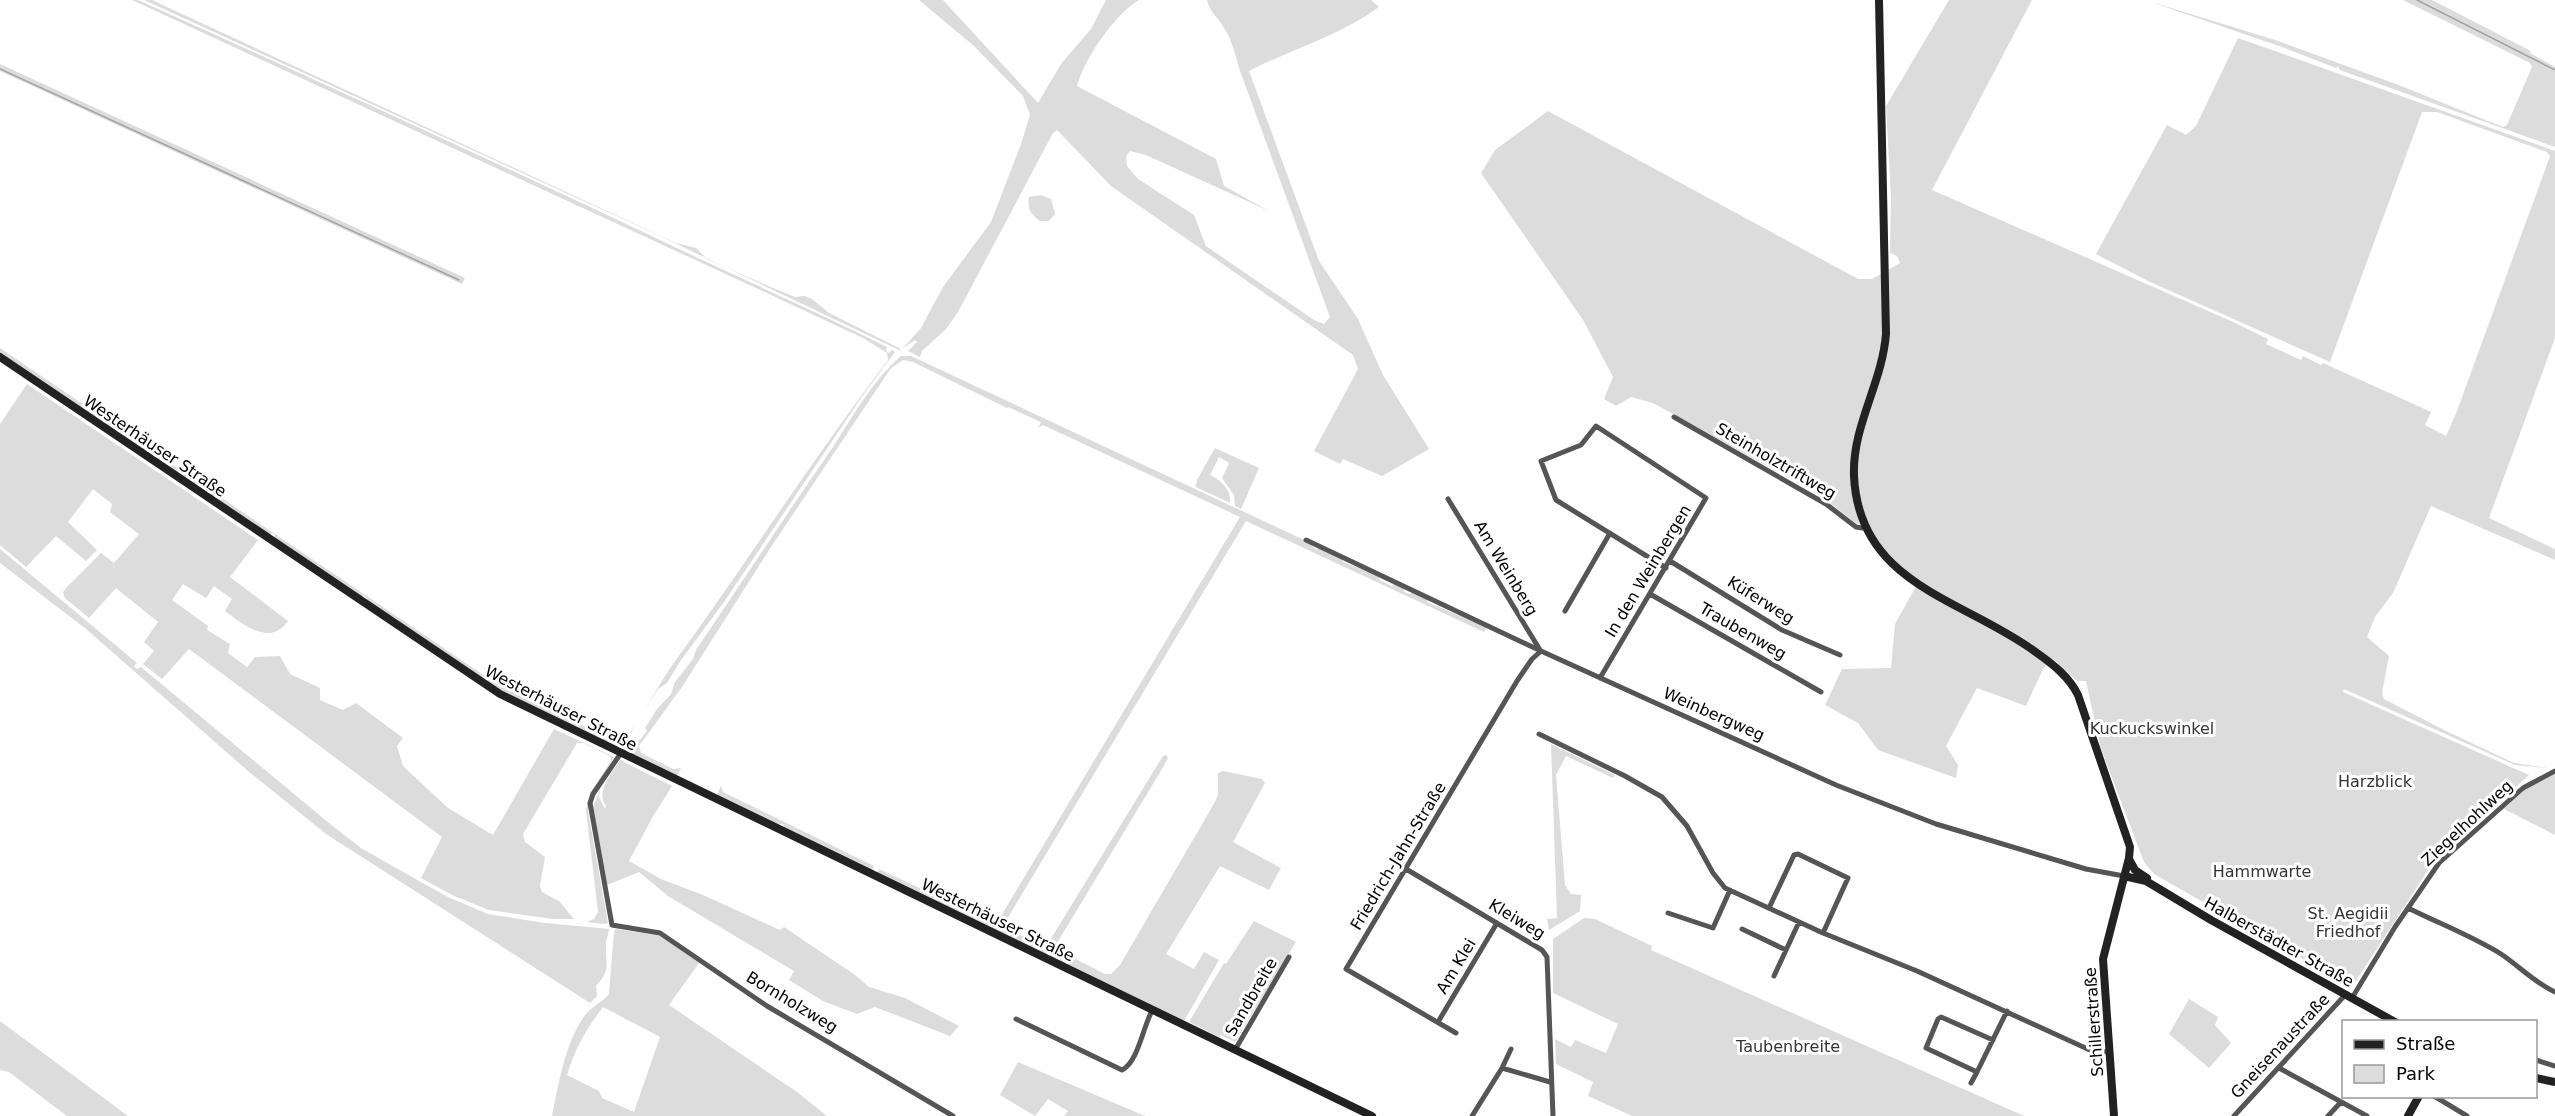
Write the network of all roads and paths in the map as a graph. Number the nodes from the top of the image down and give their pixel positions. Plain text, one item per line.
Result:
1 (1879, 0) edge
2 (0, 357) edge
3 (1674, 417) dead end
4 (1448, 499) dead end
5 (1862, 528) dead end
6 (1610, 533) junction
7 (1306, 540) dead end
8 (1670, 561) junction
9 (1666, 568) junction
10 (1650, 594) junction
11 (1565, 611) dead end
12 (1541, 651) junction
13 (1840, 655) dead end
14 (1600, 678) junction
15 (1821, 692) dead end
16 (1539, 734) dead end
17 (621, 753) junction
18 (2555, 771) edge
19 (2129, 858) junction
20 (1406, 868) junction
21 (2124, 876) junction
22 (2152, 885) junction
23 (1730, 890) junction
24 (1769, 908) junction
25 (2408, 908) junction
26 (1668, 913) dead end
27 (1799, 922) junction
28 (1497, 923) junction
29 (1742, 929) dead end
30 (1823, 933) junction
31 (1786, 950) junction
32 (1289, 957) dead end
33 (1774, 976) dead end
34 (2555, 992) edge
35 (2349, 996) junction
36 (1153, 1009) junction
37 (2007, 1011) junction
38 (1016, 1019) dead end
39 (2391, 1020) edge
40 (1438, 1023) junction
41 (1455, 1033) dead end
42 (1993, 1040) junction
43 (1511, 1049) dead end
44 (1235, 1050) junction
45 (2109, 1052) junction
46 (2537, 1061) edge
47 (2555, 1066) edge
48 (1502, 1068) junction
49 (2279, 1068) junction
50 (1977, 1072) junction
51 (2537, 1078) edge
52 (1550, 1082) junction
53 (2555, 1082) edge
54 (1971, 1083) dead end
55 (2418, 1098) edge
56 (2437, 1098) edge
57 (2341, 1102) junction
58 (953, 1116) edge
59 (1372, 1116) edge
60 (1472, 1116) edge
61 (1553, 1116) edge
62 (2114, 1116) edge
63 (2234, 1116) edge
64 (2328, 1116) edge
65 (2367, 1116) edge
66 (2408, 1116) edge
67 (2467, 1116) edge

1 - 19 main road
2 - 17 main road, Westerhäuser Straße
3 - 5 street, Steinholztriftweg
4 - 12 street, Am Weinberg
6 - 8 street, In den Weinbergen
6 - 9 street
6 - 11 street
7 - 12 street, Weinbergweg
8 - 9 street, In den Weinbergen
8 - 13 street, Küferweg
9 - 10 street, In den Weinbergen
10 - 14 street, In den Weinbergen
10 - 15 street, Traubenweg
12 - 14 street, Weinbergweg
12 - 20 street, Friedrich-Jahn-Straße
14 - 21 street, Weinbergweg
16 - 23 street
17 - 36 main road, Westerhäuser Straße
17 - 58 street, Bornholzweg
18 - 25 street, Ziegelhohlweg
19 - 21 main road, Schillerstraße
19 - 22 main road
20 - 28 street, Kleiweg
20 - 40 street, Friedrich-Jahn-Straße
21 - 22 main road
21 - 45 main road, Schillerstraße
22 - 35 main road, Halberstädter Straße
23 - 24 street
23 - 26 street
24 - 27 street
24 - 30 street
25 - 34 street
25 - 35 street, Ziegelhohlweg
27 - 30 street
27 - 31 street
28 - 40 street, Am Klei
28 - 52 street, Kleiweg
29 - 31 street
30 - 37 street
31 - 33 street
32 - 44 street, Sandbreite
35 - 39 main road, Halberstädter Straße
35 - 49 street, Gneisenaustraße
36 - 38 street
36 - 44 main road, Westerhäuser Straße
37 - 42 street
37 - 45 street
40 - 41 street, Friedrich-Jahn-Straße
42 - 50 street
42 - 50 street
43 - 48 street
44 - 59 main road, Westerhäuser Straße
45 - 62 main road, Schillerstraße
46 - 47 street
48 - 52 street
48 - 60 street
49 - 57 street
49 - 63 street, Gneisenaustraße
50 - 54 street
51 - 53 main road
52 - 61 street, Kleiweg
55 - 66 main road
56 - 67 street
57 - 64 street
57 - 65 street

